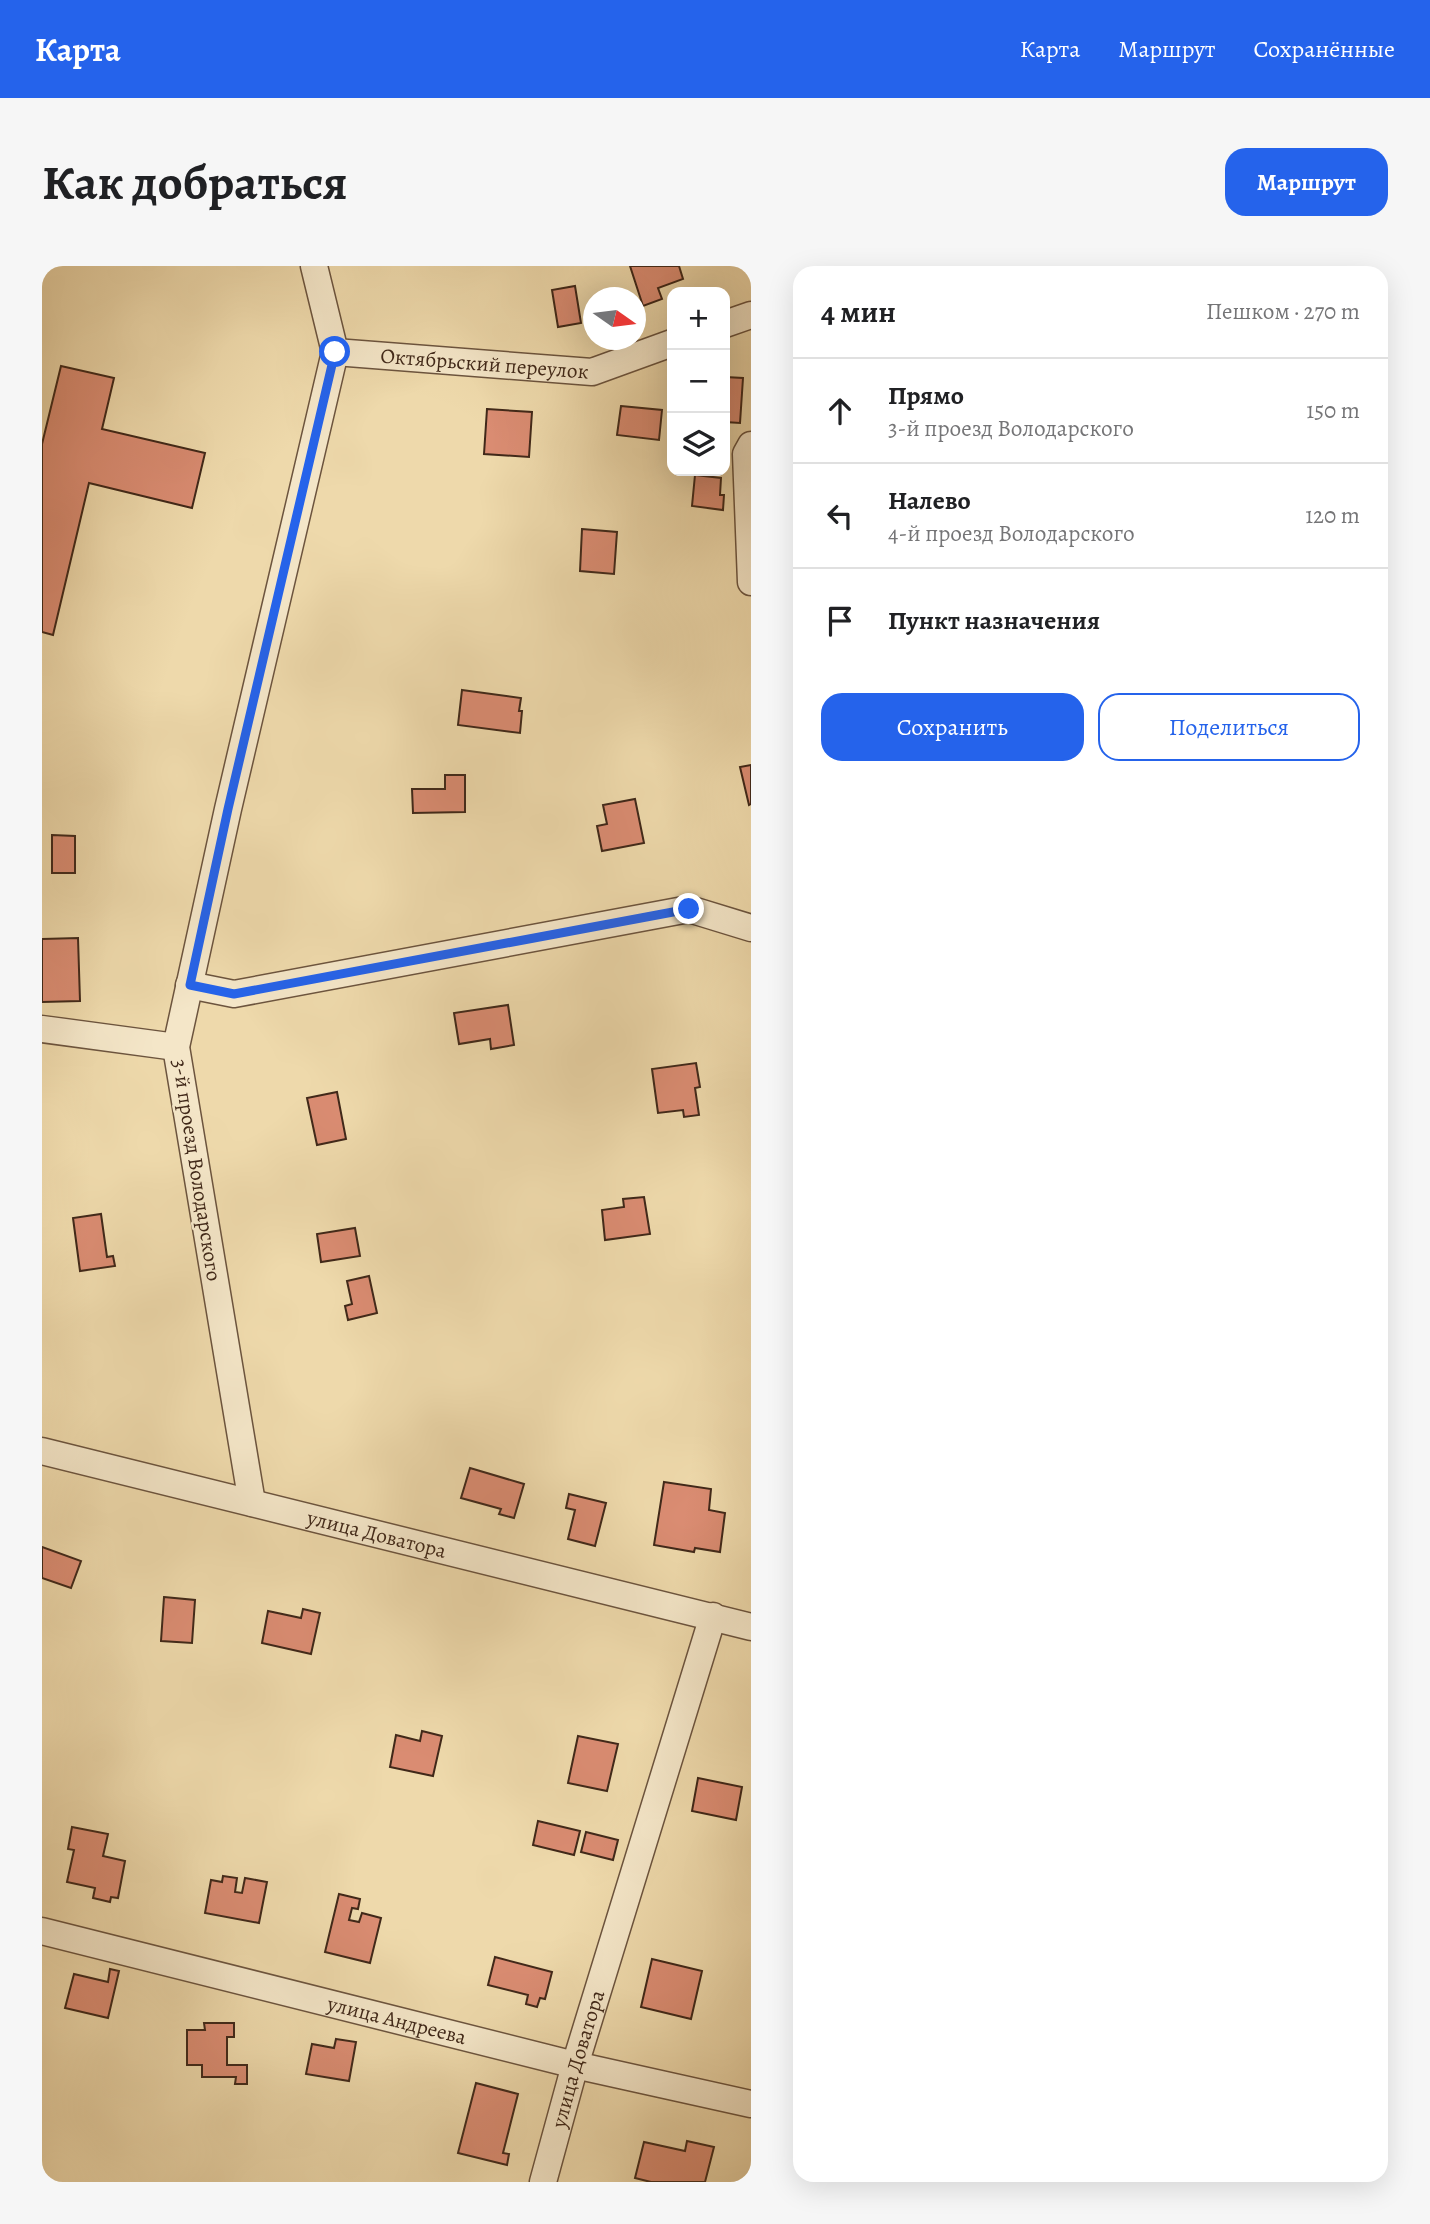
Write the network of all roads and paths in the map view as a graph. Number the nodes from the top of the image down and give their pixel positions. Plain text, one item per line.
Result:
1 (314, 266) edge
2 (751, 315) edge
3 (730, 322) edge
4 (667, 345) edge
5 (335, 352) junction
6 (751, 445) edge
7 (751, 582) edge
8 (751, 928) edge
9 (190, 985) junction
10 (42, 1029) edge
11 (176, 1047) junction
12 (42, 1451) edge
13 (252, 1503) junction
14 (713, 1616) junction
15 (751, 1627) edge
16 (42, 1931) edge
17 (575, 2065) junction
18 (751, 2104) edge
19 (543, 2182) edge

1 - 5 street, 3-й проезд Володарского
2 - 3 street
4 - 5 street, Октябрьский переулок
5 - 9 street, 3-й проезд Володарского
6 - 7 street
8 - 9 street
9 - 11 street, 3-й проезд Володарского
10 - 11 street
11 - 13 street, 3-й проезд Володарского
12 - 13 street, улица Доватора
13 - 14 street, улица Доватора
14 - 15 street, улица Доватора
14 - 17 street, улица Доватора
16 - 17 street, улица Андреева
17 - 18 street, улица Андреева
17 - 19 street, улица Доватора

